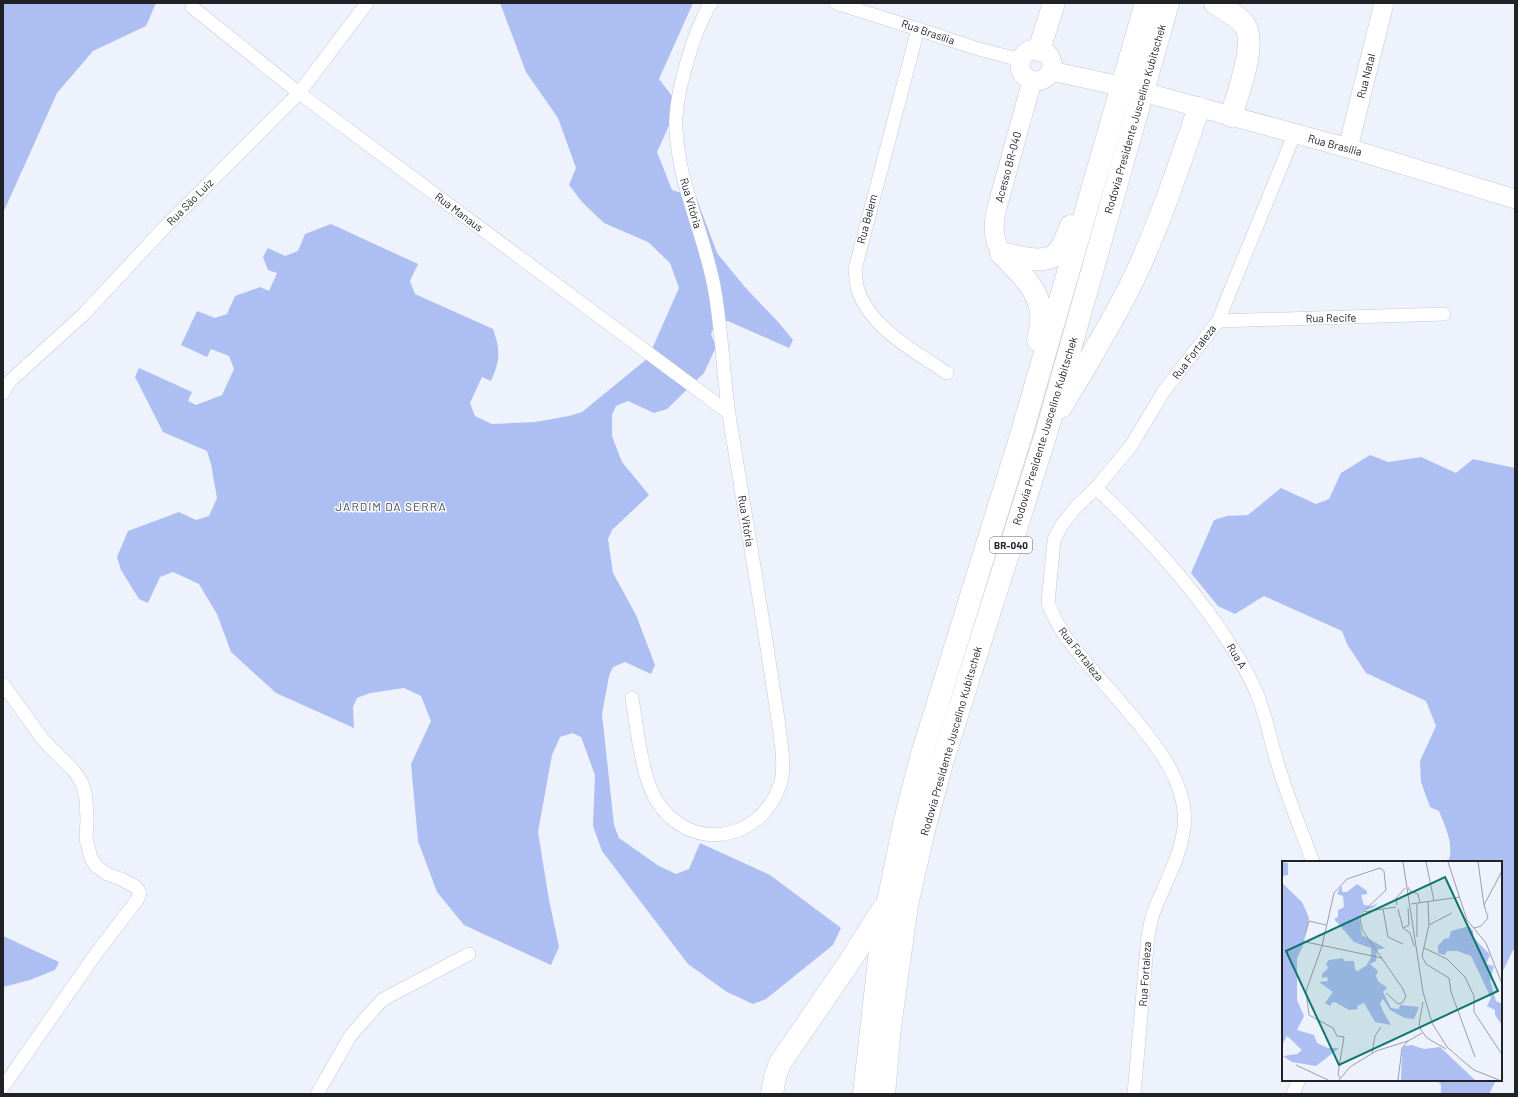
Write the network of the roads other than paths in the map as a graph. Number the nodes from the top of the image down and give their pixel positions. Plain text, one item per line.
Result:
1 (367, 3) edge
2 (711, 3) edge
3 (836, 3) edge
4 (1054, 3) edge
5 (1146, 3) edge
6 (1168, 3) edge
7 (1215, 3) edge
8 (1384, 3) edge
9 (192, 7) dead end
10 (918, 29) junction
11 (1030, 55) junction
12 (1051, 71) junction
13 (1032, 81) junction
14 (299, 93) junction
15 (1113, 94) junction
16 (1154, 95) dead end
17 (1199, 108) junction
18 (1231, 116) junction
19 (1294, 135) junction
20 (1348, 148) junction
21 (1515, 199) edge
22 (1001, 253) junction
23 (1444, 314) dead end
24 (1218, 321) junction
25 (947, 373) dead end
26 (3, 393) edge
27 (729, 413) junction
28 (1022, 432) junction
29 (1046, 434) junction
30 (1096, 488) junction
31 (3, 684) edge
32 (632, 698) dead end
33 (1313, 861) edge
34 (888, 902) junction
35 (469, 954) dead end
36 (1299, 1081) edge
37 (3, 1087) edge
38 (317, 1094) edge
39 (772, 1094) edge
40 (864, 1094) edge
41 (884, 1094) edge
42 (1134, 1094) edge
43 (1293, 1094) edge

1 - 14 street, Rua São Luiz
2 - 27 street, Rua Vitória
3 - 10 street, Rua Brasília
4 - 11 highway
5 - 15 highway, Rodovia Presidente Juscelino Kubitschek / BR-040
6 - 29 highway, Rodovia Presidente Juscelino Kubitschek / BR-040
7 - 18 highway
8 - 20 street, Rua Natal
9 - 14 street, Rua Manaus
10 - 11 street, Rua Brasília
10 - 25 street, Rua Belem
11 - 12 street
11 - 13 street
12 - 13 street
12 - 15 street
13 - 22 street, Acesso BR-040
14 - 26 street, Rua São Luiz
14 - 27 street, Rua Manaus
15 - 22 highway
15 - 28 highway, Rodovia Presidente Juscelino Kubitschek / BR-040
16 - 17 street, Rua Brasília
17 - 18 street, Rua Brasília
17 - 29 highway
18 - 19 street, Rua Brasília
19 - 20 street, Rua Brasília
19 - 24 street, Rua Fortaleza
20 - 21 street, Rua Brasília
22 - 28 highway
23 - 24 street, Rua Recife
24 - 30 street, Rua Fortaleza
27 - 32 street, Rua Vitória
28 - 34 highway, Rodovia Presidente Juscelino Kubitschek / BR-040
29 - 41 highway, Rodovia Presidente Juscelino Kubitschek / BR-040
30 - 33 street, Rua A
30 - 42 street, Rua Fortaleza
31 - 37 street
34 - 39 highway
34 - 40 highway, Rodovia Presidente Juscelino Kubitschek / BR-040
35 - 38 street
36 - 43 street

